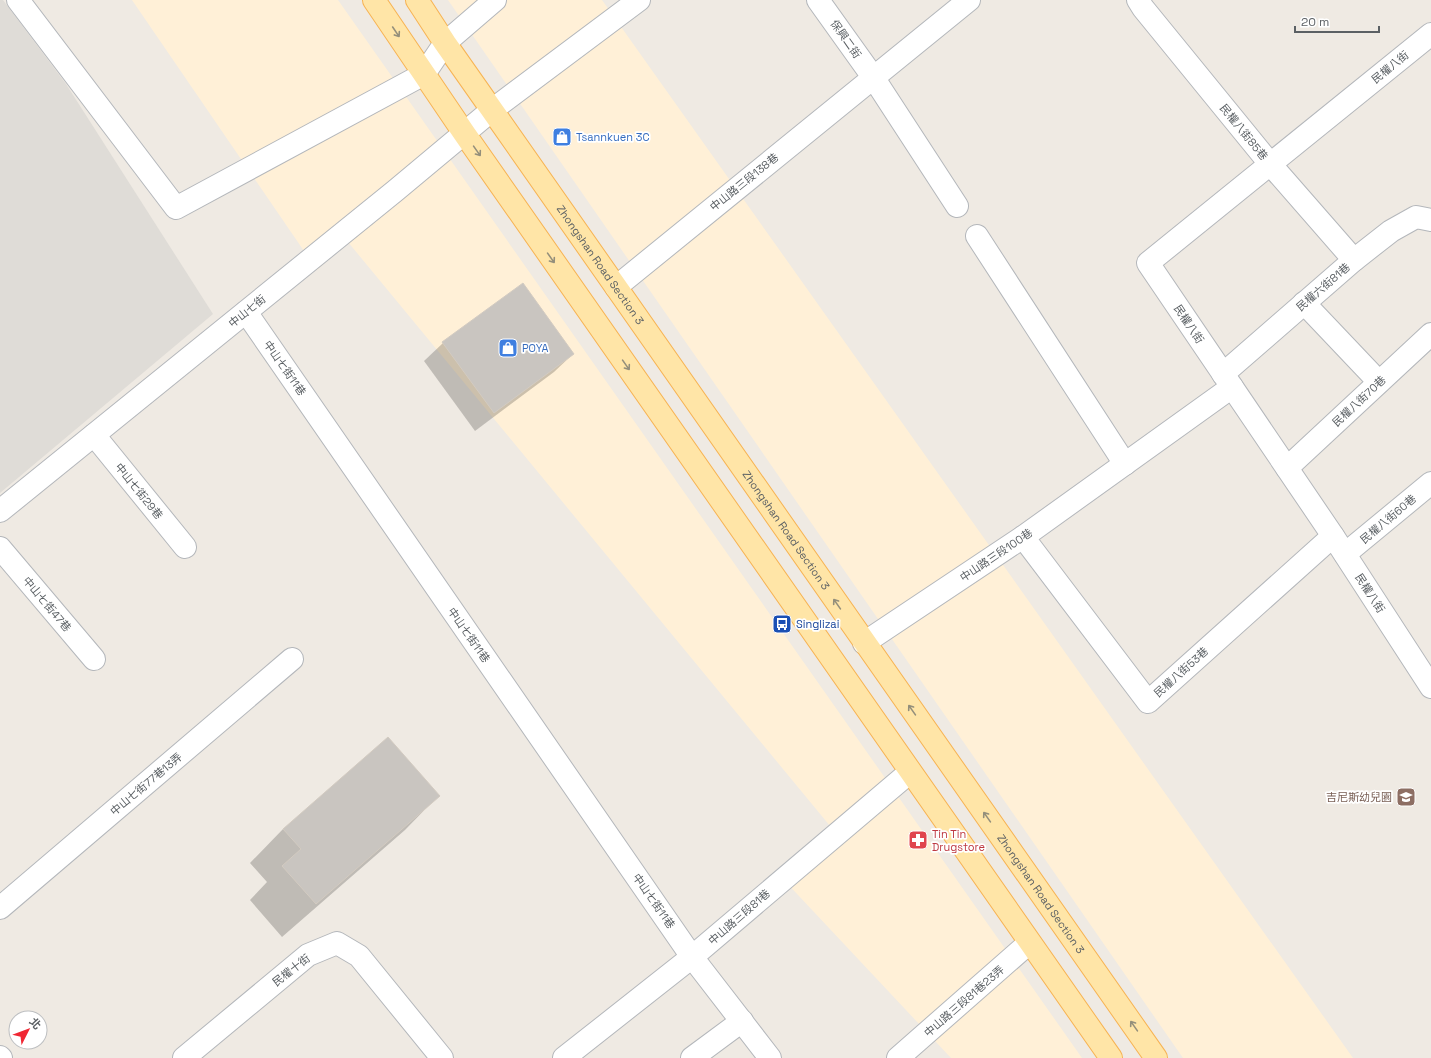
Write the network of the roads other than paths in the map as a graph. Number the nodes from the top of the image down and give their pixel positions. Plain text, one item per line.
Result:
1 (18, 0) edge
2 (374, 0) edge
3 (418, 0) edge
4 (495, 0) edge
5 (640, 0) edge
6 (818, 0) edge
7 (969, 0) edge
8 (1138, 0) edge
9 (1431, 34) edge
10 (445, 43) junction
11 (424, 74) junction
12 (873, 77) junction
13 (492, 110) junction
14 (464, 133) junction
15 (1271, 165) junction
16 (957, 206) dead end
17 (1431, 220) edge
18 (976, 236) dead end
19 (1354, 260) junction
20 (616, 287) junction
21 (1304, 304) junction
22 (246, 312) junction
23 (1431, 334) edge
24 (1228, 381) junction
25 (1378, 382) junction
26 (94, 435) junction
27 (1125, 464) junction
28 (1287, 468) junction
29 (1431, 483) edge
30 (0, 511) edge
31 (1333, 536) junction
32 (1023, 537) junction
33 (184, 547) dead end
34 (0, 548) edge
35 (1345, 554) junction
36 (864, 643) junction
37 (292, 659) dead end
38 (94, 660) dead end
39 (1429, 680) edge
40 (910, 772) junction
41 (0, 908) edge
42 (1030, 943) junction
43 (692, 957) junction
44 (742, 1021) junction
45 (184, 1058) edge
46 (442, 1058) edge
47 (564, 1058) edge
48 (692, 1058) edge
49 (770, 1058) edge
50 (898, 1058) edge
51 (1111, 1058) edge
52 (1156, 1058) edge

1 - 11 street
2 -> 11 main road
3 - 10 main road, Zhongshan Road Section 3
4 - 10 street
5 - 13 street, 中山七街
6 - 12 street, 保興二街
7 - 12 street, 中山路三段138巷
8 - 15 street, 民權八街85巷
9 - 15 street, 民權八街
10 - 11 street
10 - 13 main road, Zhongshan Road Section 3
11 - 14 main road
12 - 16 street
12 - 20 street, 中山路三段138巷
13 - 14 street, 中山七街
13 - 20 main road, Zhongshan Road Section 3
14 - 22 street, 中山七街
14 -> 40 main road
15 - 19 street, 民權八街85巷
15 - 24 street, 民權八街
17 - 19 street, 民權六街81巷
18 - 27 street
19 - 21 street, 民權六街81巷
36 -> 20 main road, Zhongshan Road Section 3
21 - 24 street, 民權六街81巷
21 - 25 street
22 - 26 street, 中山七街
22 - 43 street, 中山七街11巷
23 - 25 street, 民權八街70巷
24 - 27 street, 中山路三段100巷
24 - 28 street, 民權八街
25 - 28 street, 民權八街70巷
26 - 30 street, 中山七街
26 - 33 street, 中山七街29巷
27 - 32 street, 中山路三段100巷
28 - 31 street, 民權八街
29 - 35 street, 民權八街60巷
31 - 32 street, 民權八街53巷
31 - 35 street, 民權八街
32 - 36 street, 中山路三段100巷
34 - 38 street, 中山七街47巷
35 - 39 street, 民權八街
52 -> 36 main road, Zhongshan Road Section 3
37 - 41 street, 中山七街77巷13弄
40 - 42 main road
40 - 43 street, 中山路三段81巷
42 - 50 street, 中山路三段81巷23弄
42 - 51 main road
43 - 44 street
43 - 47 street, 中山路三段81巷
44 - 48 street
44 - 49 street
45 - 46 street, 民權十街

